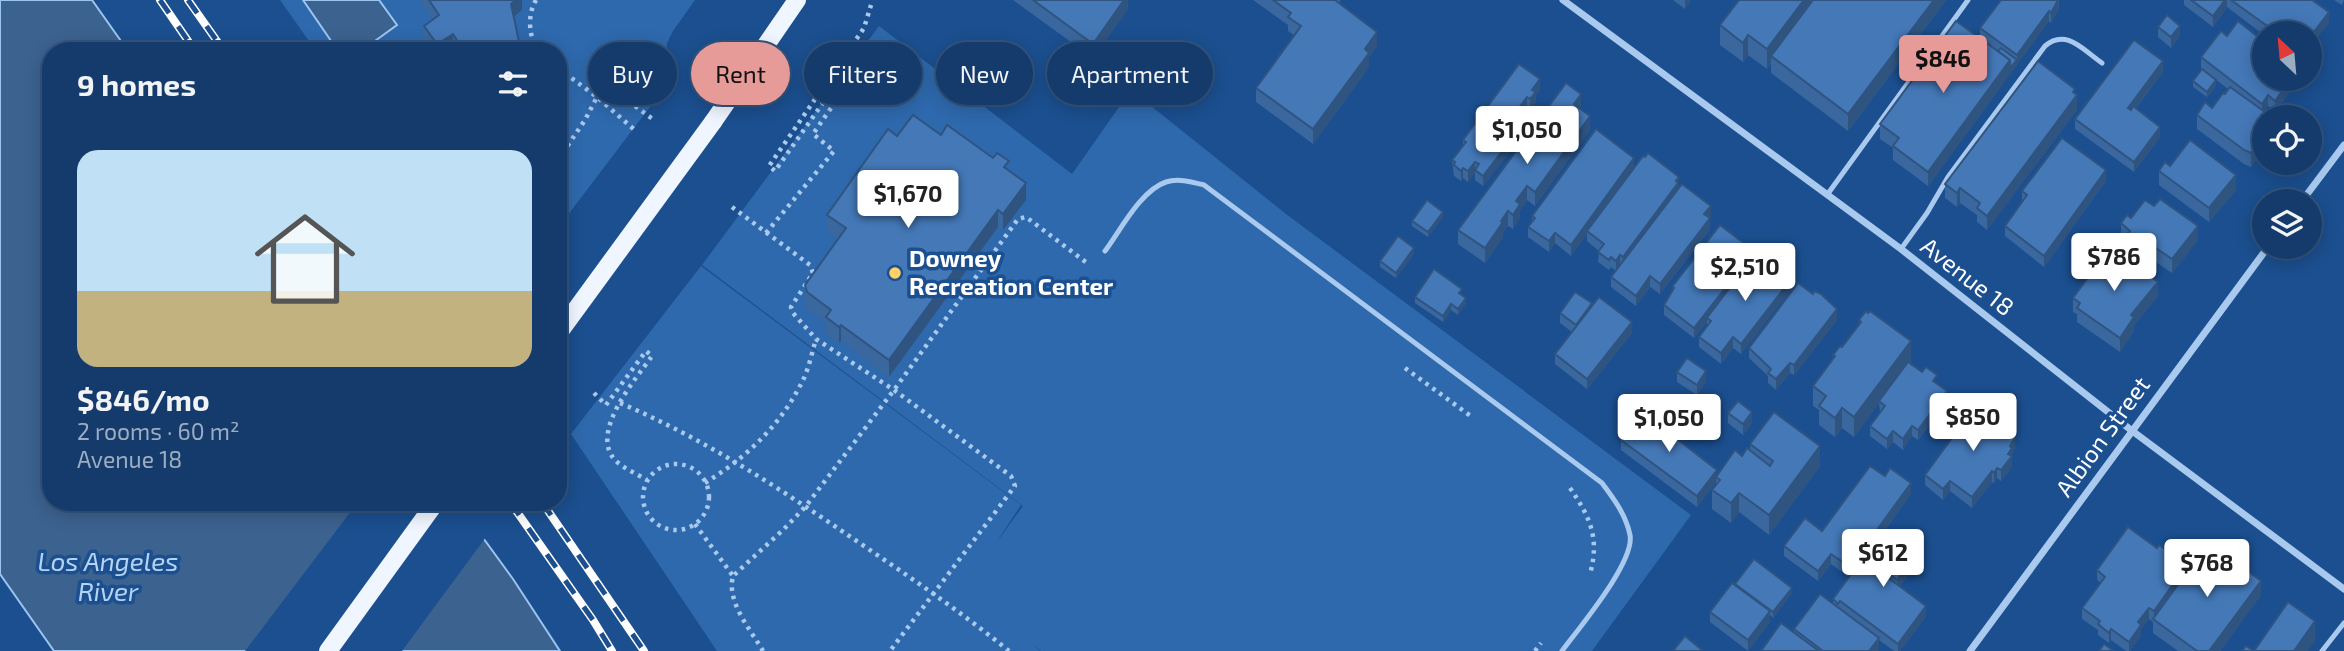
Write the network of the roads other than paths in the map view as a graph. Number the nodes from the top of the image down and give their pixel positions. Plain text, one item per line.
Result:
1 (797, 0) edge
2 (1564, 0) edge
3 (1968, 0) edge
4 (2102, 63) dead end
5 (2344, 145) edge
6 (2311, 189) edge
7 (1827, 195) junction
8 (1901, 249) junction
9 (1105, 251) road end
10 (2259, 259) edge
11 (567, 322) edge
12 (2132, 430) junction
13 (429, 511) edge
14 (2344, 589) edge
15 (2344, 623) edge
16 (328, 651) edge
17 (1562, 651) edge
18 (1970, 651) edge
19 (2322, 651) edge

1 - 11 main road, bridge
2 - 7 street, Avenue 18
3 - 7 lane
4 - 8 lane
5 - 6 street
7 - 8 street, Avenue 18
8 - 12 street, Avenue 18
9 - 17 lane
10 - 12 street, Albion Street
12 - 14 street, Avenue 18
12 - 18 street, Albion Street
13 - 16 main road
15 - 19 lane

